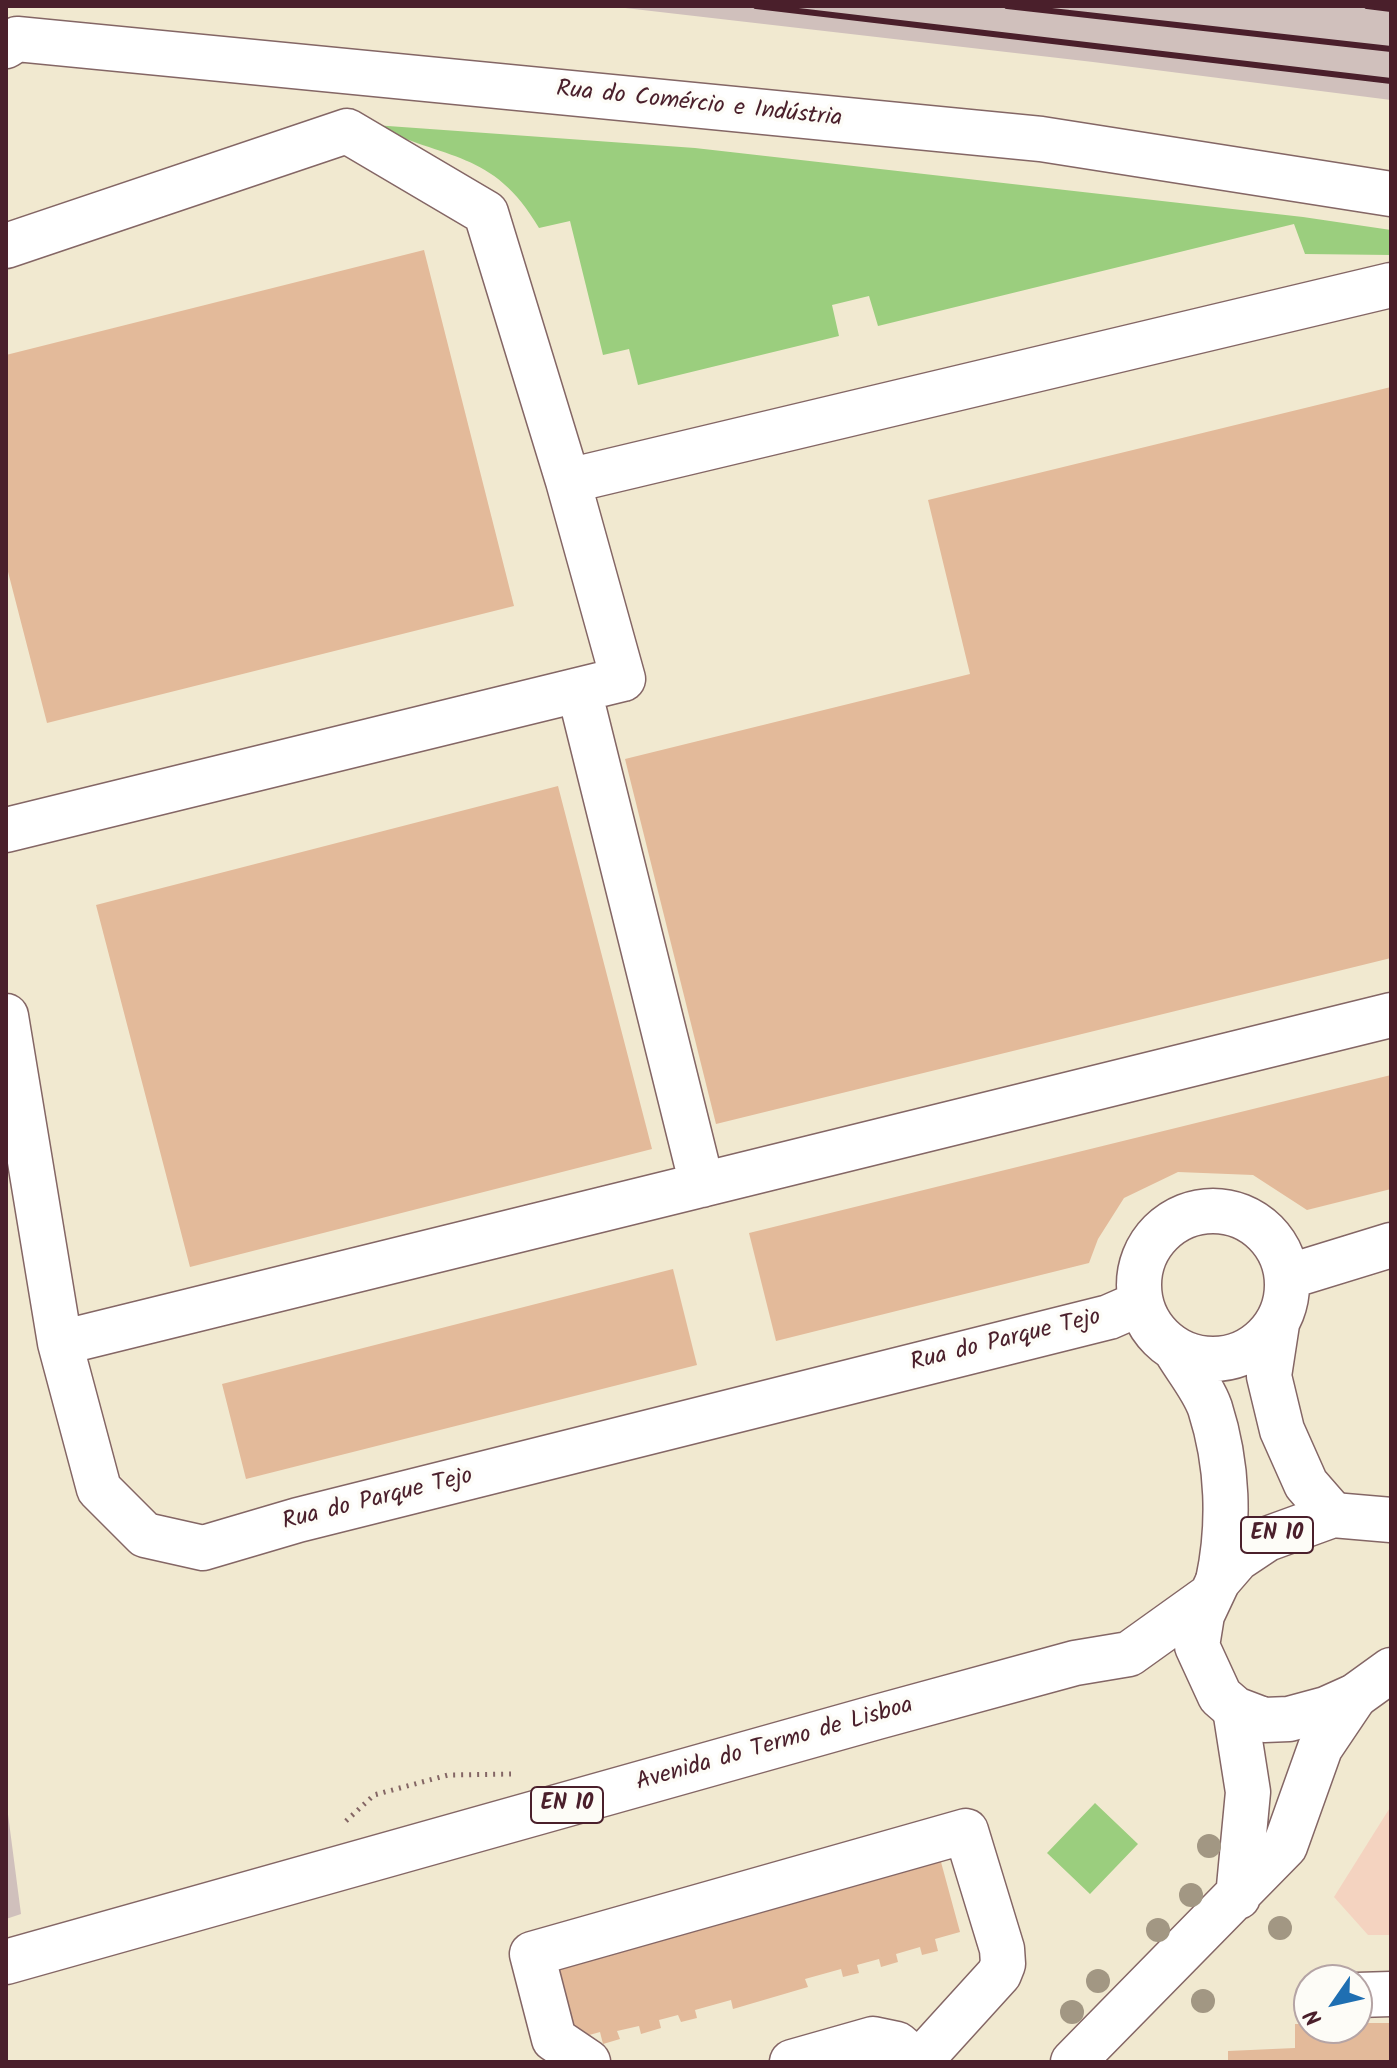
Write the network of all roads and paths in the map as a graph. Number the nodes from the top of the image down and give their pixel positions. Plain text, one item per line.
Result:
1 (6, 46) edge
2 (1391, 194) edge
3 (6, 246) edge
4 (1391, 285) edge
5 (568, 481) junction
6 (579, 690) junction
7 (6, 830) edge
8 (1391, 1015) edge
9 (6, 1016) edge
10 (702, 1185) junction
11 (1391, 1245) edge
12 (1287, 1277) junction
13 (1141, 1303) junction
14 (1277, 1324) junction
15 (60, 1343) junction
16 (1175, 1349) junction
17 (1371, 1521) edge
18 (1214, 1588) junction
19 (1129, 1654) junction
20 (1391, 1670) edge
21 (1355, 1696) junction
22 (1228, 1703) junction
23 (1238, 1897) junction
24 (6, 1962) edge
25 (588, 2062) edge
26 (792, 2062) edge
27 (918, 2062) edge
28 (1073, 2062) edge

1 - 2 street, Rua do Comércio e Indústria
3 - 5 street
4 - 5 street
5 - 6 street
6 - 7 street
6 - 10 street
8 - 10 street
9 - 15 street, Rua do Parque Tejo
10 - 15 street
11 - 12 street
12 - 13 street
12 - 14 street
13 - 15 street, Rua do Parque Tejo
13 - 16 street
14 - 16 street
14 - 17 street
16 - 18 street
17 - 18 street, EN 10
18 - 19 street, Avenida do Termo de Lisboa / EN 10
18 - 22 street, EN 10
19 - 22 street
19 - 24 street, Avenida do Termo de Lisboa / EN 10
20 - 21 street
21 - 22 street
21 - 23 street
22 - 23 street
23 - 28 street
25 - 27 street
26 - 27 street

